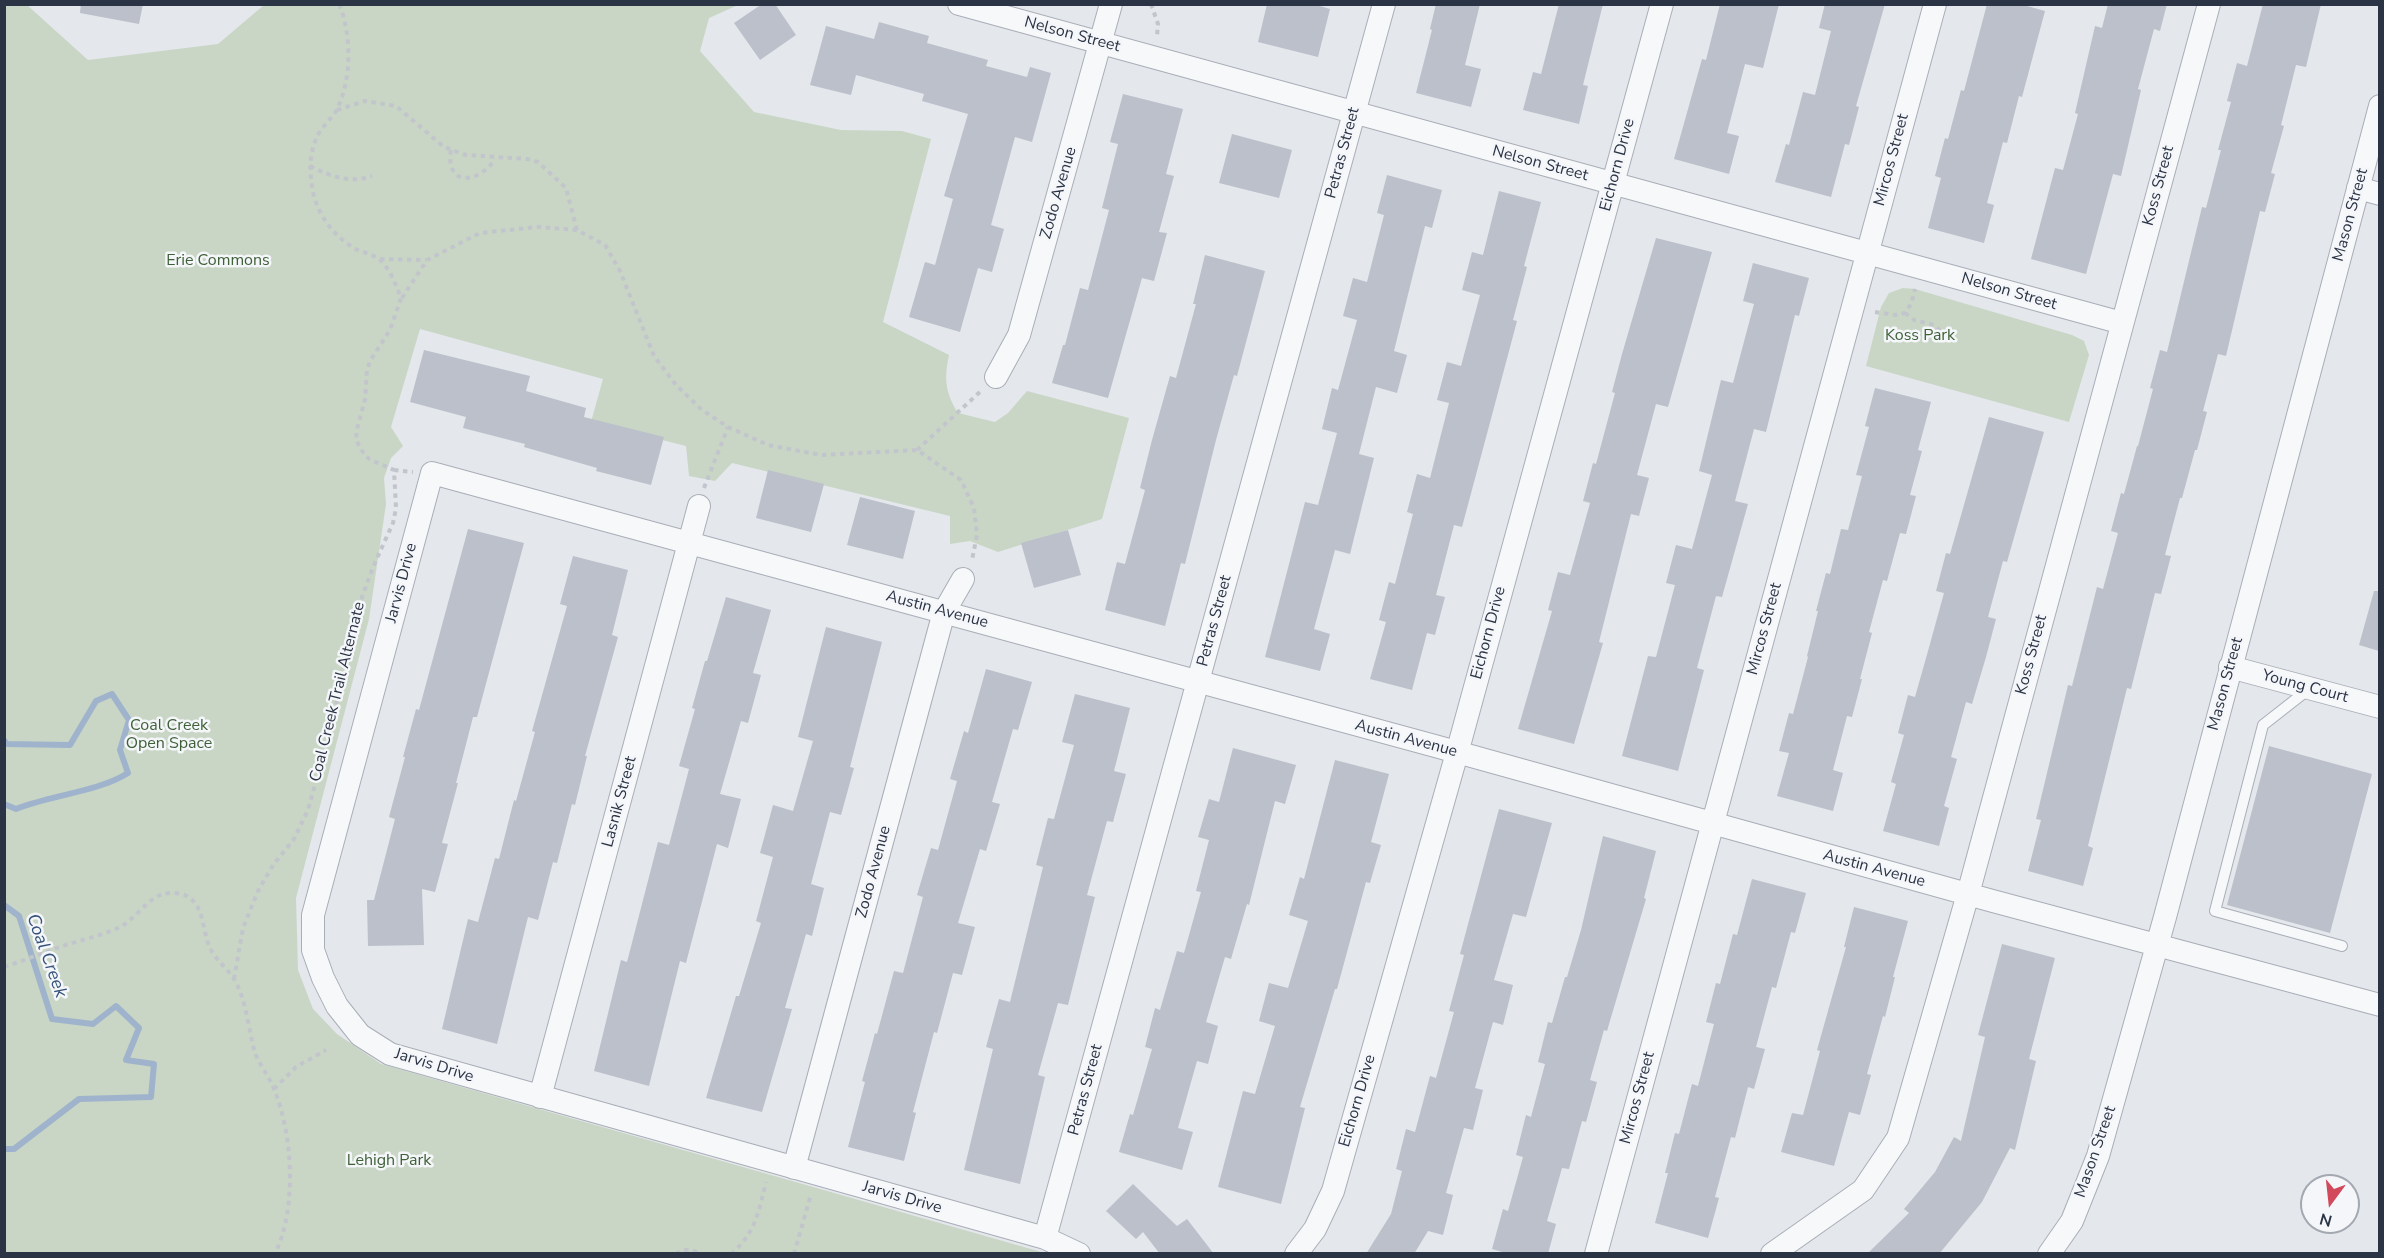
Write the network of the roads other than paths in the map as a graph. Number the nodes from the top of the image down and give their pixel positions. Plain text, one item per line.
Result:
1 (959, 4) edge
2 (1111, 4) edge
3 (1384, 4) edge
4 (1662, 4) edge
5 (1935, 4) edge
6 (2209, 4) edge
7 (1101, 43) junction
8 (2379, 106) edge
9 (1355, 113) junction
10 (1613, 184) junction
11 (2369, 191) edge
12 (1867, 253) junction
13 (2122, 323) junction
14 (996, 377) road end
15 (432, 473) joint
16 (699, 506) road end
17 (690, 543) junction
18 (963, 579) road end
19 (944, 612) junction
20 (2230, 667) junction
21 (1198, 683) junction
22 (2309, 689) junction
23 (2379, 706) edge
24 (1457, 753) junction
25 (1712, 824) junction
26 (1968, 894) junction
27 (2342, 945) dead end
28 (2157, 946) junction
29 (2379, 1005) edge
30 (540, 1097) junction
31 (794, 1168) junction
32 (1045, 1238) junction
33 (1079, 1254) edge
34 (1296, 1254) edge
35 (1596, 1254) edge
36 (1772, 1254) edge
37 (2049, 1254) edge

1 - 7 street, Nelson Street
2 - 7 street, Zodo Avenue
3 - 9 street, Petras Street
4 - 10 street, Eichorn Drive
5 - 12 street, Mircos Street
6 - 13 street, Koss Street
7 - 9 street, Nelson Street
7 - 14 street, Zodo Avenue
8 - 11 street, Mason Street
9 - 10 street, Nelson Street
9 - 21 street, Petras Street
10 - 12 street, Nelson Street
10 - 24 street, Eichorn Drive
11 - 20 street, Mason Street
12 - 13 street, Nelson Street
12 - 25 street, Mircos Street
13 - 26 street, Koss Street
15 - 17 street, Austin Avenue
15 - 30 street, Jarvis Drive
16 - 17 street, Lasnik Street
17 - 19 street, Austin Avenue
17 - 30 street, Lasnik Street
18 - 19 street, Zodo Avenue
19 - 21 street, Austin Avenue
19 - 31 street, Zodo Avenue
20 - 22 street, Young Court
20 - 28 street, Mason Street
21 - 24 street, Austin Avenue
21 - 32 street, Petras Street
22 - 23 street, Young Court
22 - 27 lane
24 - 25 street, Austin Avenue
24 - 34 street, Eichorn Drive
25 - 26 street, Austin Avenue
25 - 35 street, Mircos Street
26 - 28 street, Austin Avenue
26 - 36 street, Koss Street
28 - 29 street, Austin Avenue
28 - 37 street, Mason Street
30 - 31 street, Jarvis Drive
31 - 32 street, Jarvis Drive
32 - 33 street, Jarvis Drive

